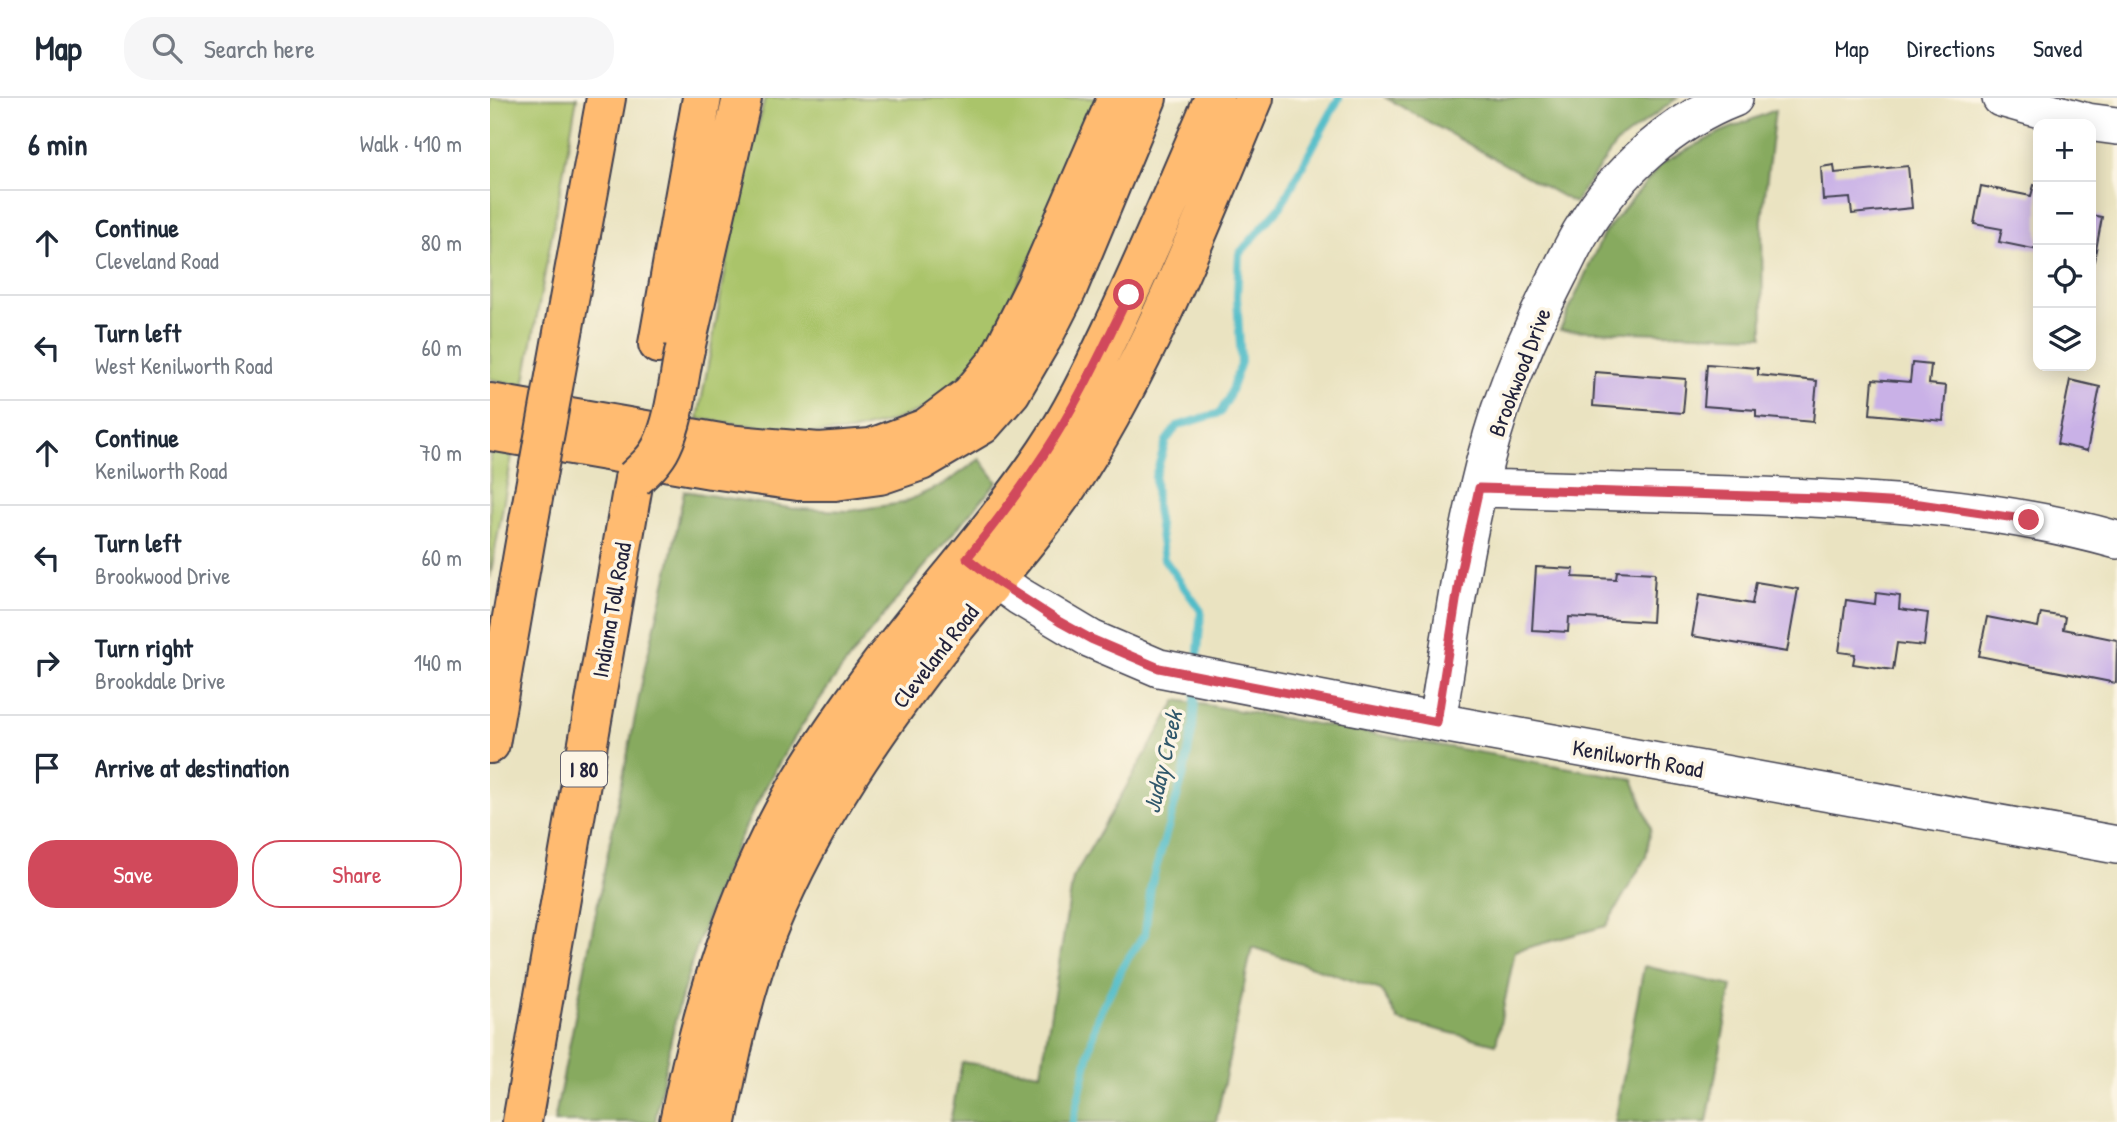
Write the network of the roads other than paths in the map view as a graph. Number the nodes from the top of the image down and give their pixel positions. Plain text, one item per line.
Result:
1 (606, 98) edge
2 (702, 98) edge
3 (742, 98) edge
4 (1117, 98) edge
5 (1147, 98) edge
6 (1214, 98) edge
7 (1254, 98) edge
8 (1734, 98) edge
9 (2001, 98) edge
10 (2117, 126) edge
11 (671, 346) junction
12 (490, 403) edge
13 (490, 431) edge
14 (1479, 488) junction
15 (2117, 540) edge
16 (981, 569) junction
17 (1437, 722) junction
18 (490, 744) edge
19 (2117, 845) edge
20 (522, 1122) edge
21 (679, 1122) edge
22 (717, 1122) edge

1 - 18 main road, bridge
2 - 11 main road
3 - 11 main road
4 - 12 main road
5 - 13 main road
6 - 16 main road, Cleveland Road
7 - 16 main road, Cleveland Road
8 - 14 street, Brookwood Drive
9 - 10 street
11 - 20 main road, Indiana Toll Road / I 80, bridge
14 - 15 street
14 - 17 street, Brookwood Drive
16 - 17 street, Kenilworth Road
16 - 21 main road, Cleveland Road
16 - 22 main road, Cleveland Road
17 - 19 street, Kenilworth Road

